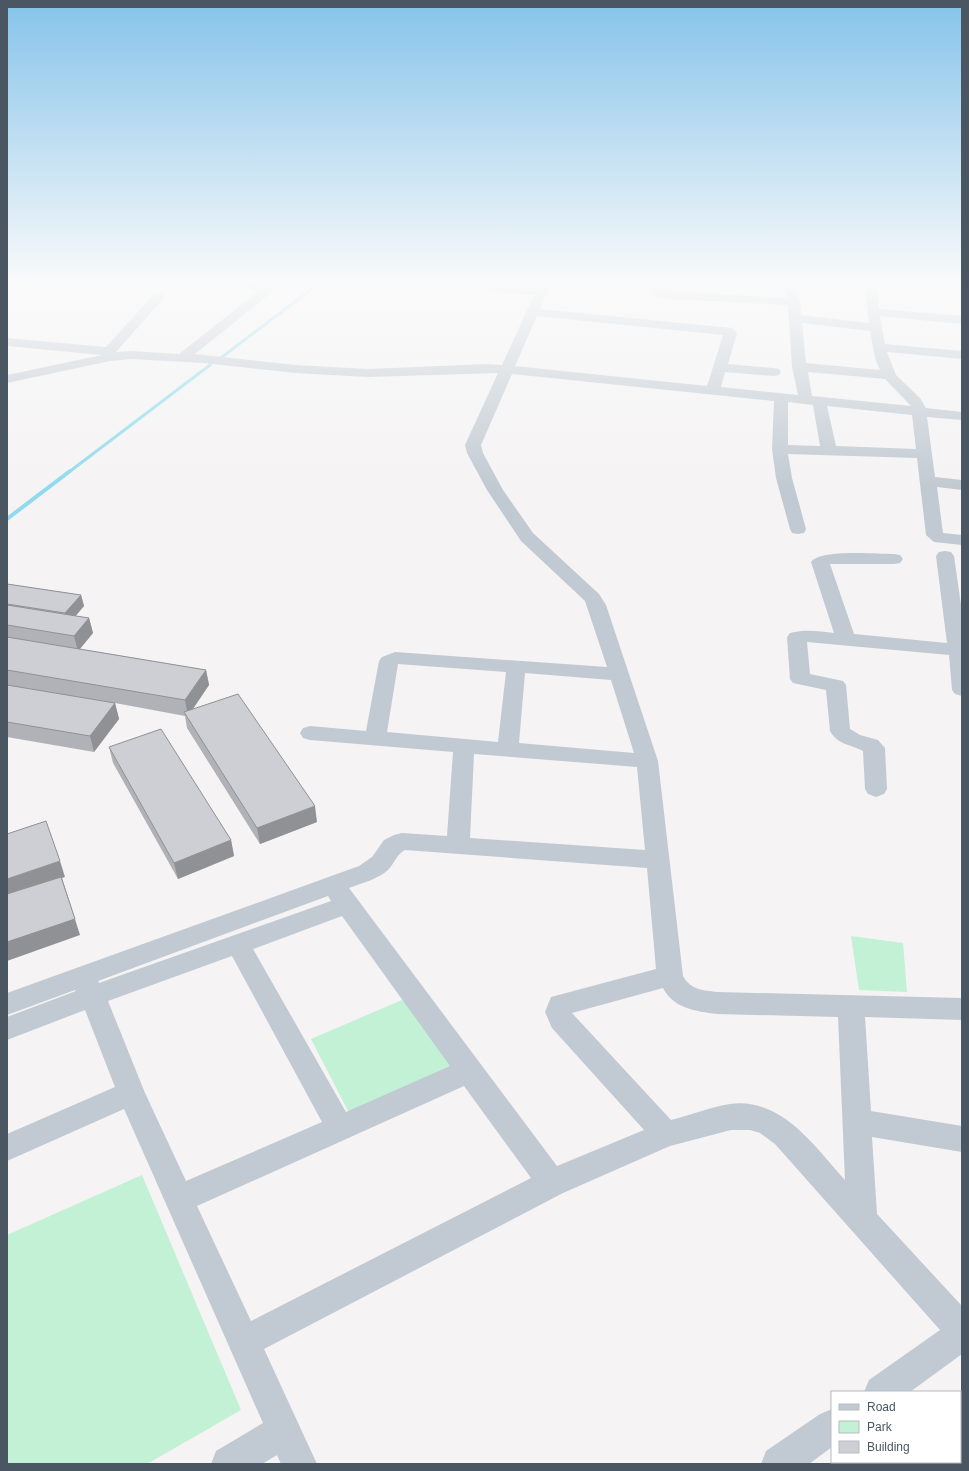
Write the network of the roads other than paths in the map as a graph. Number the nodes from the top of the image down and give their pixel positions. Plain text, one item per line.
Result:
1 (110, 351) joint
2 (191, 351) edge
3 (515, 351) edge
4 (725, 351) edge
5 (798, 351) edge
6 (881, 351) edge
7 (917, 351) edge
8 (151, 355) junction
9 (962, 355) edge
10 (183, 357) junction
11 (13, 362) edge
12 (720, 367) junction
13 (799, 367) junction
14 (506, 369) junction
15 (774, 372) dead end
16 (889, 376) junction
17 (713, 390) junction
18 (781, 397) junction
19 (812, 400) junction
20 (919, 411) junction
21 (962, 416) edge
22 (780, 449) junction
23 (829, 451) junction
24 (924, 454) junction
25 (927, 481) junction
26 (962, 485) edge
27 (798, 528) dead end
28 (962, 540) edge
29 (945, 556) dead end
30 (894, 559) dead end
31 (846, 639) junction
32 (960, 650) edge
33 (516, 666) junction
34 (619, 674) junction
35 (962, 690) edge
36 (310, 733) dead end
37 (375, 739) junction
38 (464, 746) junction
39 (508, 750) junction
40 (647, 761) junction
41 (876, 789) dead end
42 (458, 844) junction
43 (658, 860) junction
44 (340, 895) junction
45 (238, 944) junction
46 (670, 976) junction
47 (87, 986) junction
48 (7, 1004) edge
49 (852, 1006) junction
50 (962, 1009) edge
51 (7, 1029) edge
52 (469, 1071) junction
53 (131, 1093) junction
54 (857, 1122) junction
55 (340, 1128) junction
56 (666, 1134) junction
57 (962, 1140) edge
58 (7, 1148) edge
59 (552, 1183) junction
60 (179, 1199) junction
61 (862, 1220) junction
62 (959, 1322) edge
63 (243, 1342) junction
64 (881, 1391) edge
65 (831, 1427) edge
66 (283, 1431) junction
67 (229, 1464) edge
68 (299, 1464) edge
69 (778, 1464) edge

1 - 8 street
1 - 11 street
2 - 10 street
3 - 14 street
4 - 12 street
5 - 13 street
6 - 16 street
7 - 9 street
8 - 10 street
8 - 11 street
10 - 14 street
12 - 15 street
12 - 17 street
13 - 16 street
13 - 19 street
14 - 17 street
14 - 34 street
16 - 20 street
17 - 18 street
18 - 19 street
18 - 22 street
19 - 20 street
19 - 23 street
20 - 21 street
20 - 24 street
22 - 23 street
22 - 27 street
23 - 24 street
24 - 25 street
25 - 26 street
25 - 28 street
29 - 32 street
30 - 31 street
31 - 32 street
31 - 41 street
32 - 35 street
33 - 34 street
33 - 37 street
33 - 39 street
34 - 40 street
36 - 37 street
37 - 38 street
38 - 39 street
38 - 42 street
39 - 40 street
40 - 43 street
42 - 43 street
42 - 44 street
43 - 46 street
44 - 45 street
44 - 47 street
44 - 52 street
45 - 47 street
45 - 55 street
46 - 49 street
46 - 56 street
47 - 48 street
47 - 51 street
47 - 53 street
49 - 50 street
49 - 54 street
52 - 55 street
52 - 59 street
53 - 58 street
53 - 60 street
54 - 57 street
54 - 61 street
55 - 60 street
56 - 59 street
56 - 61 street
59 - 63 street
60 - 63 street
61 - 62 street
62 - 64 street
63 - 66 street
65 - 69 street
66 - 67 street
66 - 68 street

